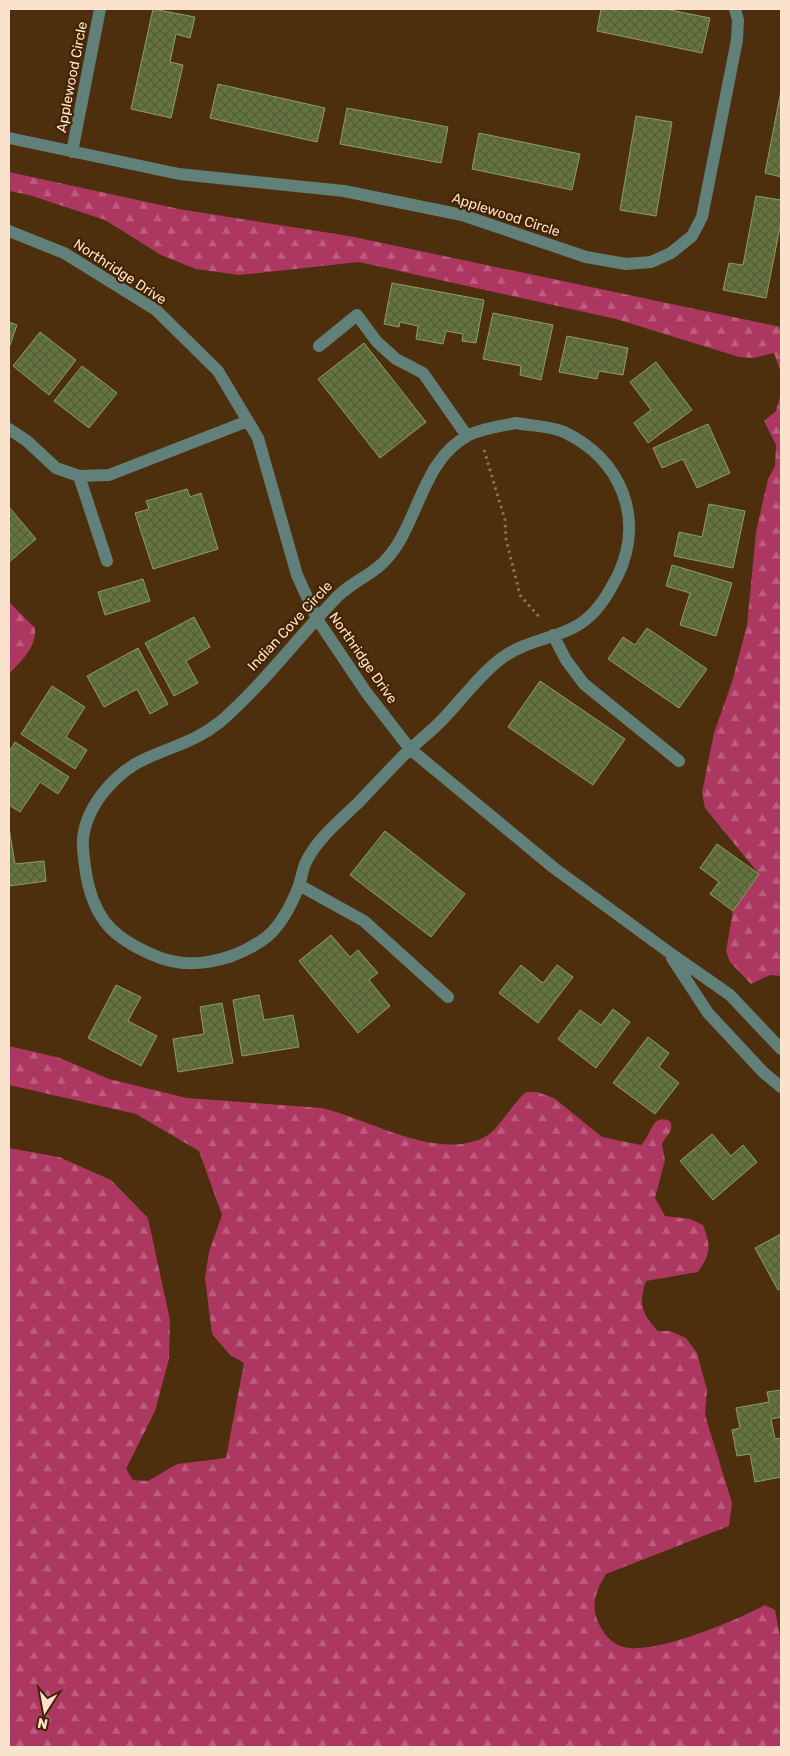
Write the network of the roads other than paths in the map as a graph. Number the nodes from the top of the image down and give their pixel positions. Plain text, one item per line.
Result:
1 (100, 9) edge
2 (736, 9) edge
3 (9, 138) edge
4 (72, 152) junction
5 (9, 231) edge
6 (319, 346) dead end
7 (248, 421) junction
8 (9, 429) edge
9 (467, 436) junction
10 (79, 476) junction
11 (107, 561) dead end
12 (317, 619) junction
13 (554, 635) junction
14 (410, 749) junction
15 (678, 760) dead end
16 (299, 886) junction
17 (670, 954) junction
18 (448, 996) dead end
19 (781, 1049) edge
20 (781, 1087) edge

1 - 4 street, Applewood Circle
2 - 4 street, Applewood Circle
3 - 4 street, Applewood Circle
5 - 7 street, Northridge Drive
6 - 9 street
7 - 10 street
7 - 12 street, Northridge Drive
8 - 10 street
9 - 12 street, Indian Cove Circle
9 - 13 street, Indian Cove Circle
10 - 11 street
12 - 14 street, Northridge Drive
12 - 16 street, Indian Cove Circle
13 - 14 street, Indian Cove Circle
13 - 15 street
14 - 16 street, Indian Cove Circle
14 - 17 street, Northridge Drive
16 - 18 street
17 - 19 street, Northridge Drive
17 - 20 street, Northridge Drive

